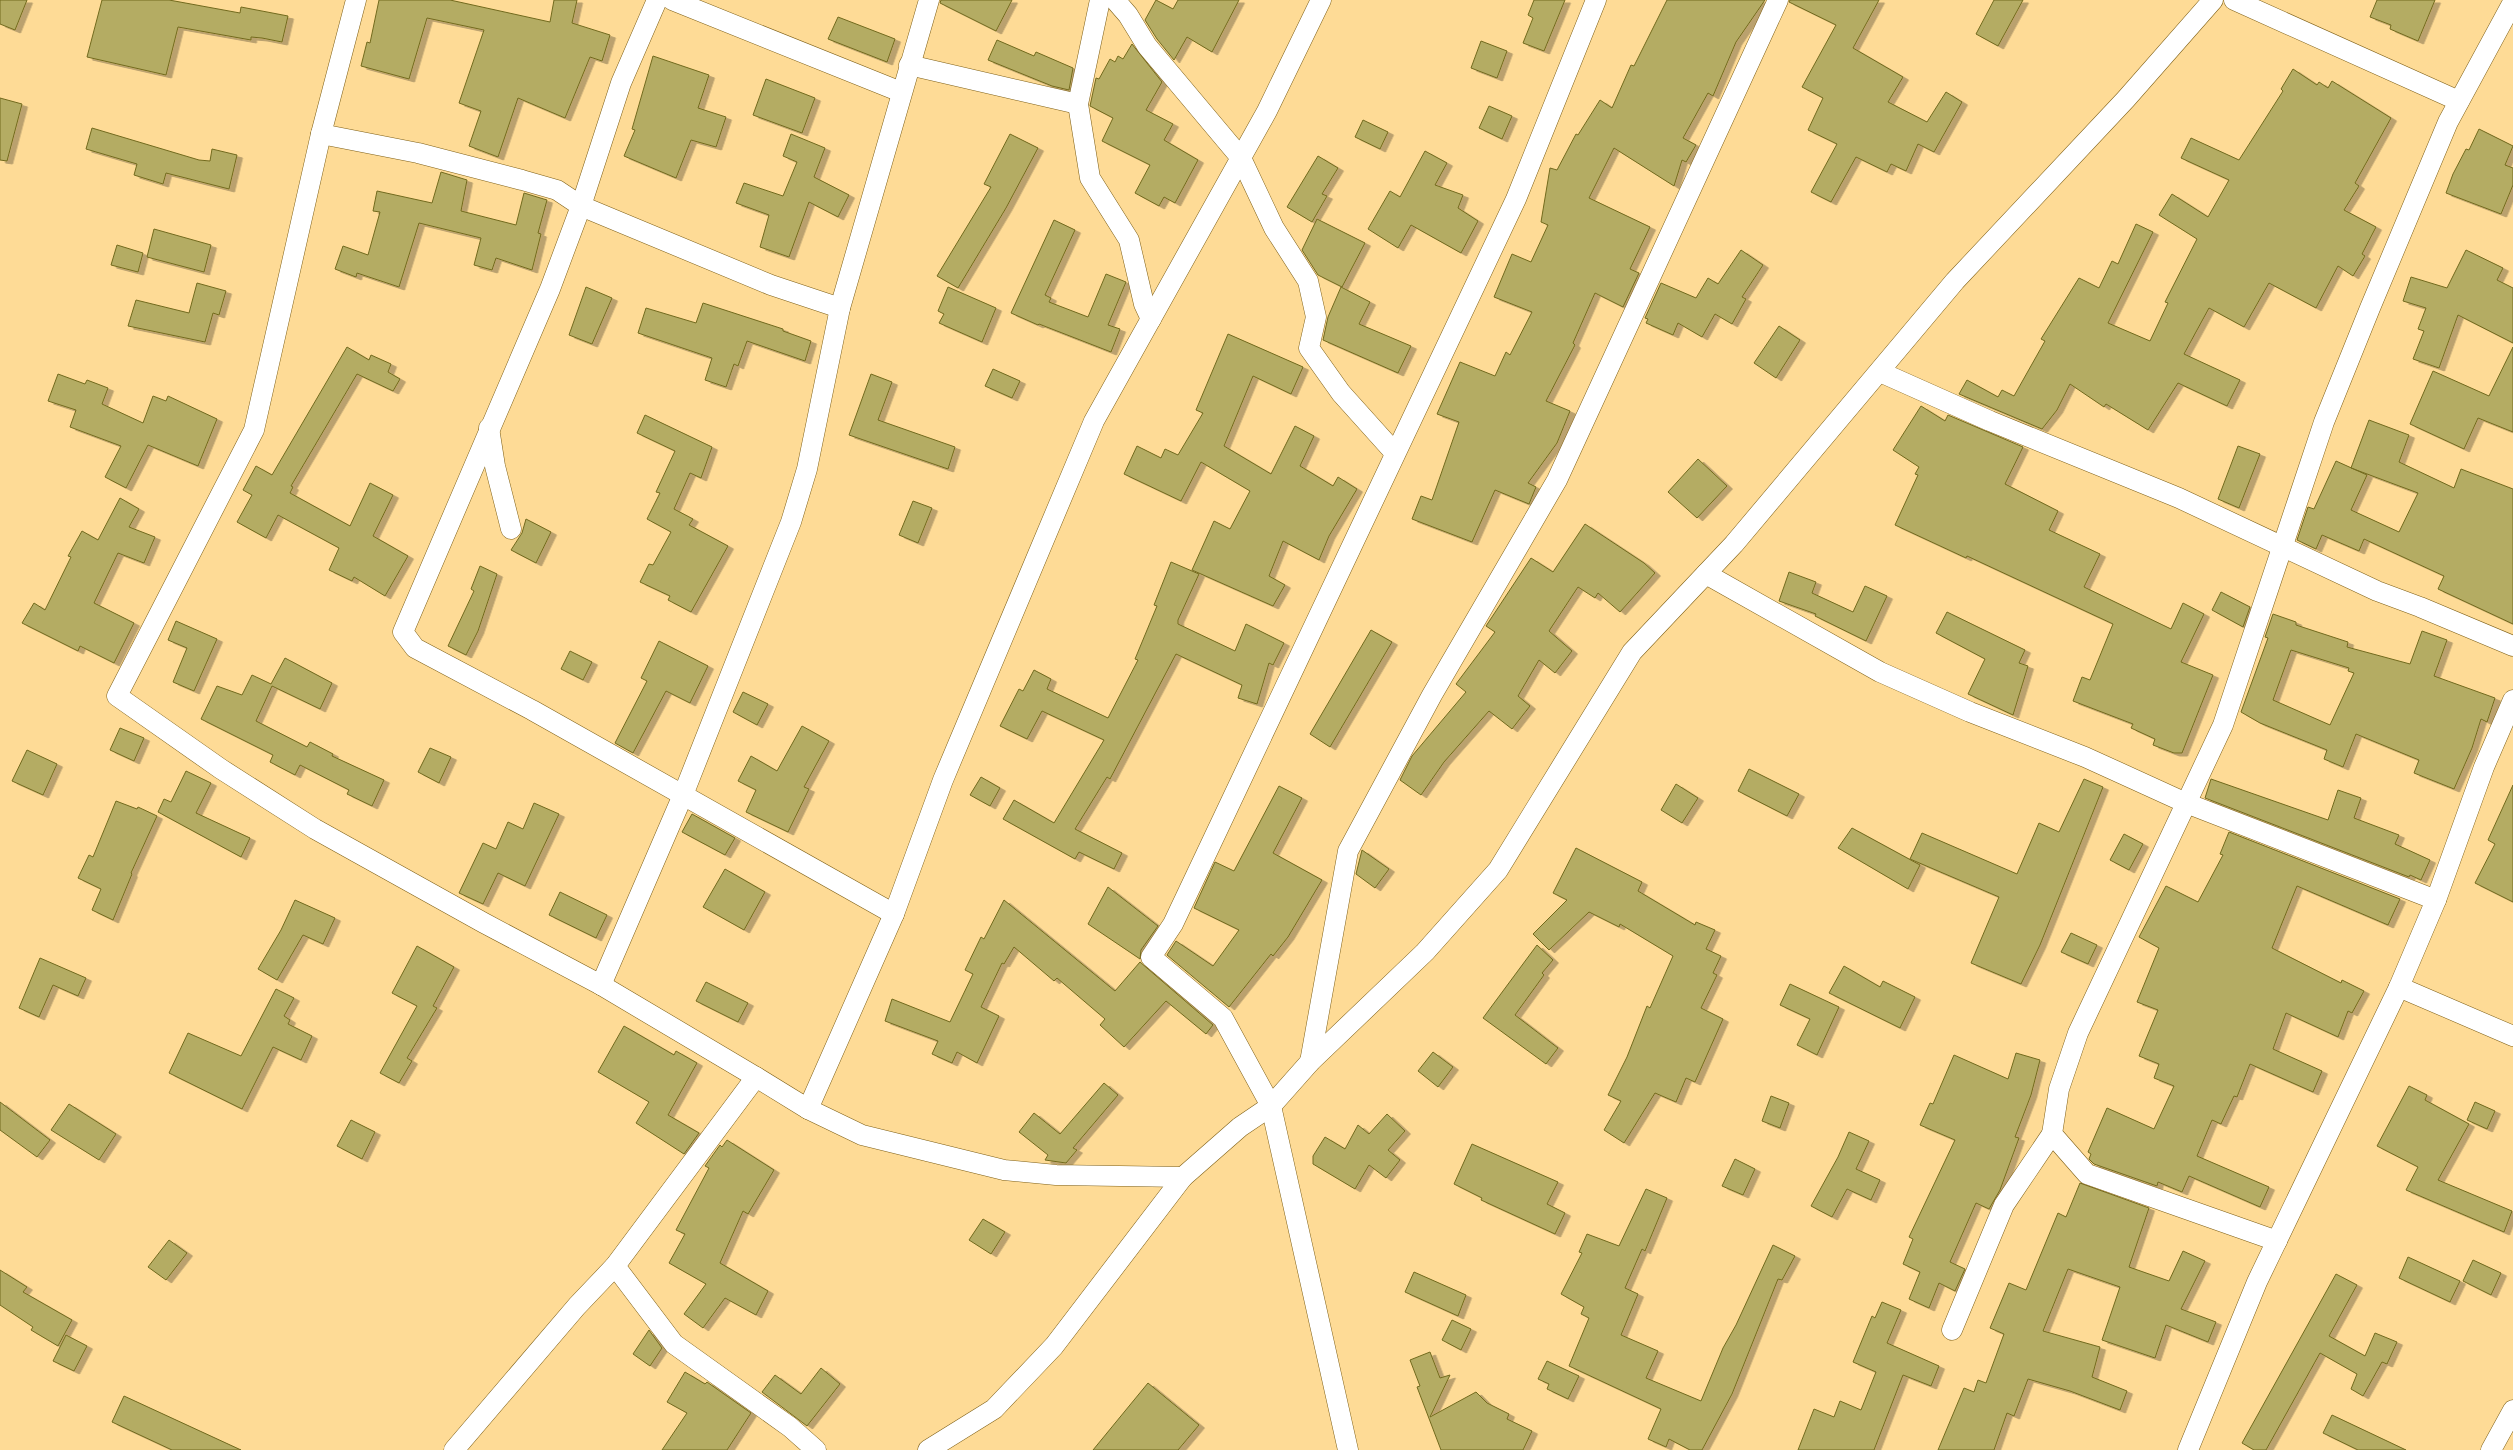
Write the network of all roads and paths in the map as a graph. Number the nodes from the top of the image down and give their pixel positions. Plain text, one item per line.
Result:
1 (356, 0) edge
2 (657, 0) edge
3 (672, 0) edge
4 (929, 0) edge
5 (1100, 0) edge
6 (1115, 0) edge
7 (1321, 0) edge
8 (1596, 0) edge
9 (1778, 0) edge
10 (2213, 0) edge
11 (2234, 0) edge
12 (2513, 2) edge
13 (909, 65) junction
14 (901, 92) junction
15 (2459, 101) junction
16 (1078, 104) junction
17 (321, 134) junction
18 (1242, 158) junction
19 (581, 206) junction
20 (840, 308) junction
21 (1151, 319) junction
22 (1880, 372) junction
23 (489, 428) junction
24 (1394, 452) junction
25 (511, 529) dead end
26 (2282, 548) junction
27 (1706, 574) junction
28 (2513, 646) edge
29 (2513, 700) edge
30 (683, 795) junction
31 (2186, 803) junction
32 (2436, 900) junction
33 (894, 914) junction
34 (602, 985) junction
35 (2400, 987) junction
36 (2513, 1036) edge
37 (1310, 1062) junction
38 (756, 1077) junction
39 (1270, 1106) junction
40 (808, 1109) junction
41 (2052, 1134) junction
42 (1183, 1177) junction
43 (2277, 1241) junction
44 (615, 1266) junction
45 (1952, 1330) dead end
46 (2513, 1410) edge
47 (454, 1450) edge
48 (816, 1450) edge
49 (928, 1450) edge
50 (1348, 1450) edge
51 (2188, 1450) edge
52 (2492, 1450) edge

1 - 17 street
2 - 19 street
3 - 14 street
4 - 13 street
5 - 16 street
6 - 18 street
7 - 18 street
8 - 24 street
9 - 37 street
10 - 22 street
11 - 15 street
12 - 15 street
13 - 14 street
13 - 16 street
14 - 20 street
15 - 26 street
16 - 21 street
17 - 19 street
17 - 34 street
18 - 21 street
18 - 24 street
19 - 20 street
19 - 23 street
20 - 30 street
21 - 33 street
22 - 26 street
22 - 27 street
23 - 25 street
23 - 30 street
24 - 39 street
26 - 28 street
26 - 31 street
27 - 31 street
27 - 37 street
29 - 32 street
30 - 33 street
30 - 34 street
31 - 32 street
31 - 41 street
32 - 35 street
33 - 40 street
34 - 38 street
35 - 36 street
35 - 43 street
37 - 39 street
38 - 40 street
38 - 44 street
39 - 42 street
39 - 50 street
40 - 42 street
41 - 43 street
41 - 45 street
42 - 49 street
43 - 51 street
44 - 47 street
44 - 48 street
46 - 52 street

